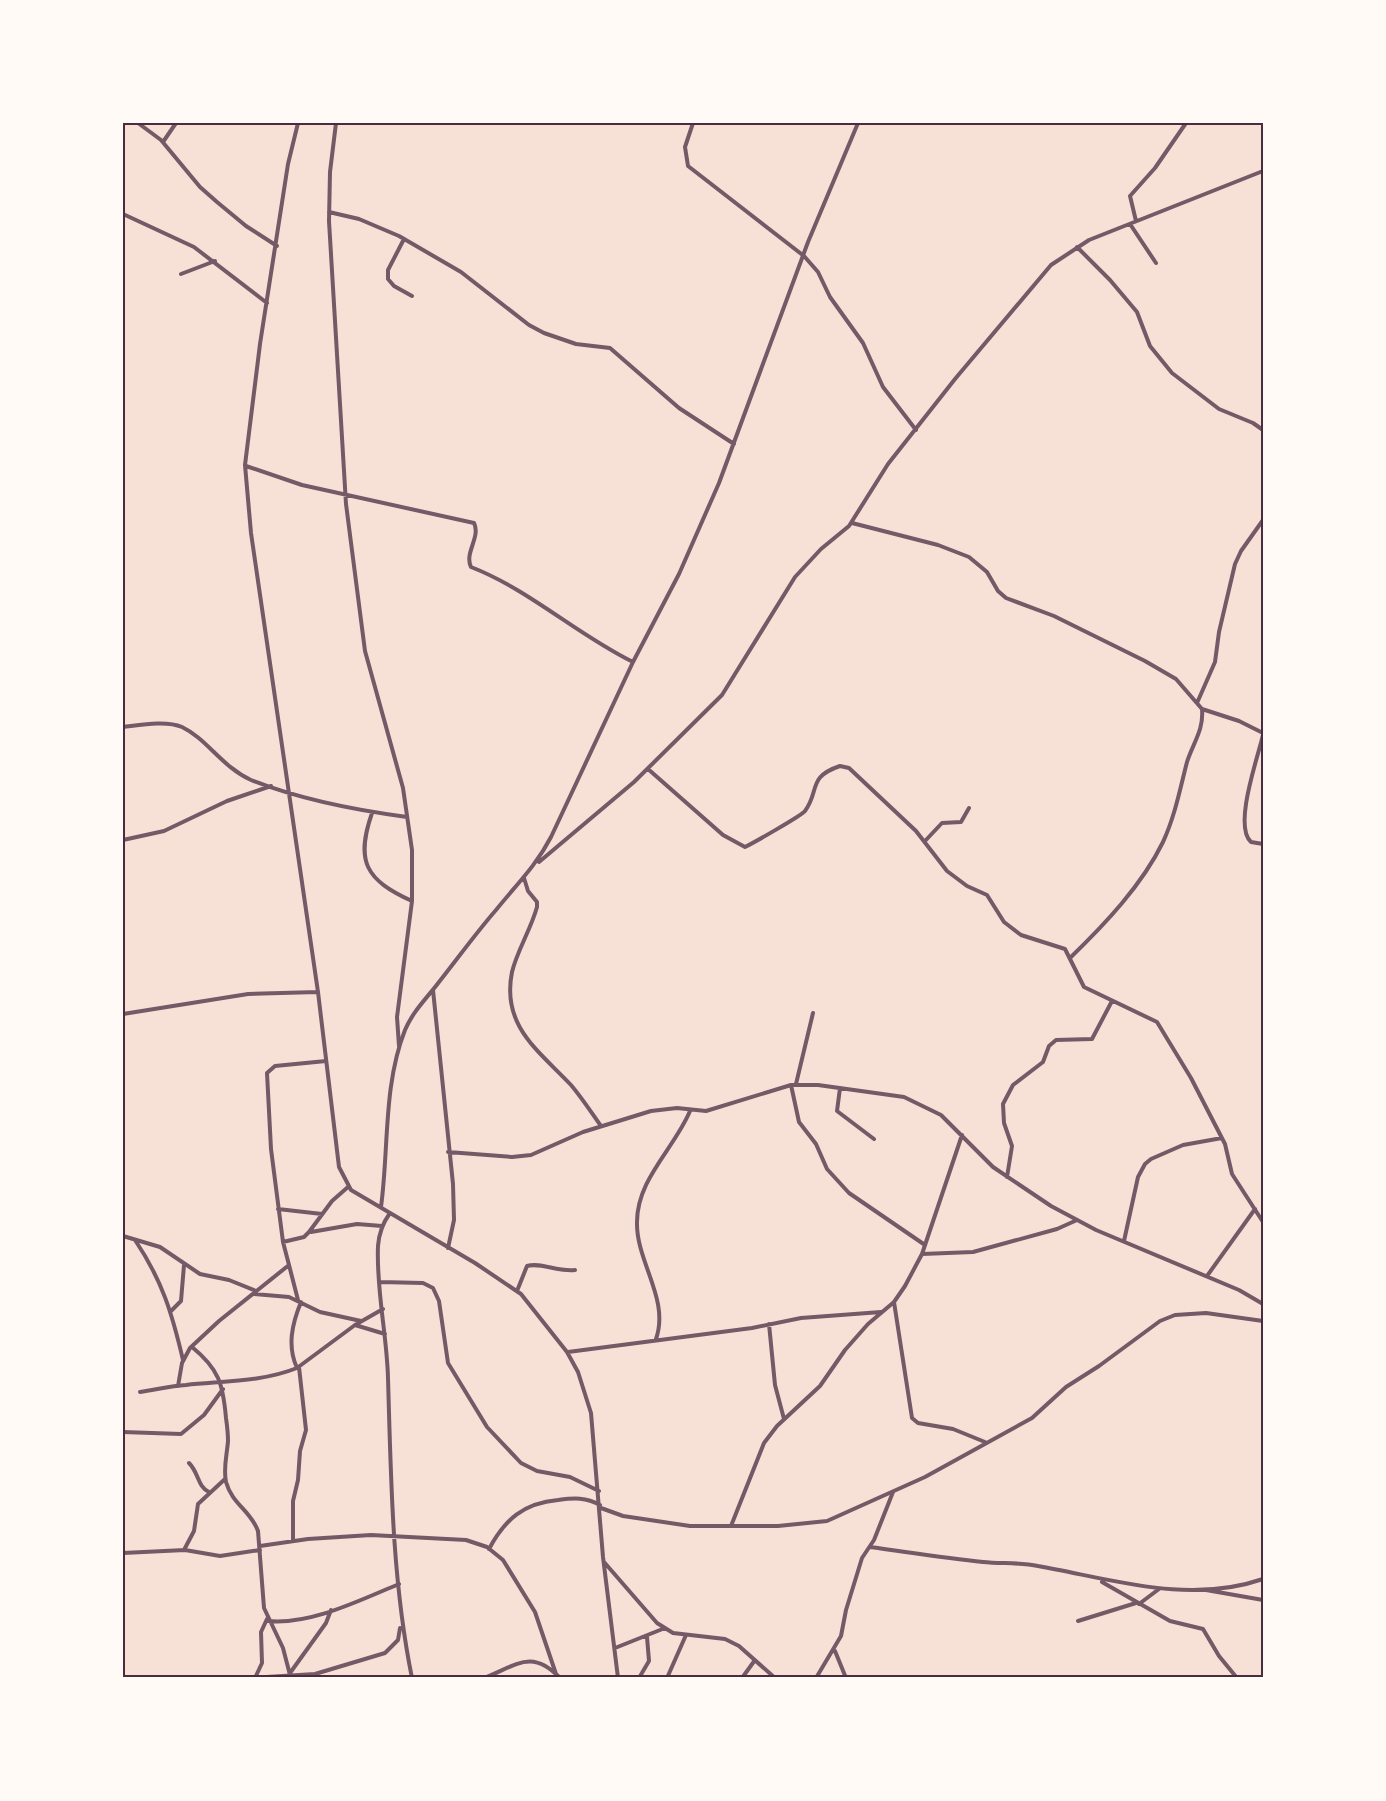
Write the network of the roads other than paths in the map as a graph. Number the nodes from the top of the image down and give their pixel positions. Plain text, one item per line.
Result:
1 (138, 123) edge
2 (176, 123) edge
3 (298, 123) edge
4 (336, 123) edge
5 (693, 123) edge
6 (858, 123) edge
7 (1186, 123) edge
8 (163, 142) junction
9 (1263, 171) edge
10 (329, 212) junction
11 (123, 214) edge
12 (1136, 221) junction
13 (1130, 224) junction
14 (404, 239) junction
15 (277, 246) junction
16 (1077, 247) junction
17 (804, 256) junction
18 (215, 261) junction
19 (1156, 263) dead end
20 (181, 274) dead end
21 (412, 296) dead end
22 (267, 303) junction
23 (916, 430) junction
24 (1263, 430) edge
25 (734, 444) junction
26 (245, 465) junction
27 (345, 494) junction
28 (1263, 520) edge
29 (852, 522) junction
30 (633, 662) junction
31 (1197, 703) junction
32 (1202, 709) junction
33 (123, 727) edge
34 (1263, 734) edge
35 (648, 769) junction
36 (270, 786) junction
37 (289, 792) junction
38 (969, 808) dead end
39 (372, 813) junction
40 (407, 817) junction
41 (123, 840) edge
42 (925, 841) junction
43 (1263, 844) edge
44 (536, 865) junction
45 (524, 878) junction
46 (412, 902) junction
47 (1071, 957) junction
48 (433, 990) junction
49 (318, 992) junction
50 (1112, 1001) junction
51 (813, 1013) dead end
52 (123, 1014) edge
53 (399, 1047) junction
54 (326, 1061) junction
55 (793, 1085) junction
56 (840, 1088) junction
57 (690, 1111) junction
58 (601, 1126) junction
59 (962, 1135) junction
60 (1222, 1138) junction
61 (874, 1139) dead end
62 (448, 1152) junction
63 (1007, 1177) junction
64 (348, 1187) junction
65 (381, 1207) junction
66 (278, 1209) junction
67 (1255, 1209) junction
68 (390, 1213) junction
69 (322, 1214) junction
70 (1078, 1220) junction
71 (1263, 1222) edge
72 (382, 1226) junction
73 (309, 1232) junction
74 (123, 1236) edge
75 (134, 1239) junction
76 (1124, 1241) junction
77 (283, 1242) junction
78 (925, 1245) junction
79 (448, 1248) junction
80 (922, 1254) junction
81 (184, 1265) junction
82 (289, 1265) junction
83 (575, 1270) dead end
84 (1207, 1276) junction
85 (380, 1282) junction
86 (517, 1291) junction
87 (255, 1292) junction
88 (299, 1301) junction
89 (894, 1302) junction
90 (1263, 1304) edge
91 (382, 1309) junction
92 (171, 1311) junction
93 (882, 1312) junction
94 (361, 1321) junction
95 (1263, 1321) edge
96 (769, 1324) junction
97 (355, 1325) junction
98 (385, 1334) junction
99 (656, 1339) junction
100 (192, 1347) junction
101 (567, 1352) junction
102 (183, 1360) junction
103 (298, 1368) junction
104 (222, 1382) junction
105 (178, 1386) junction
106 (223, 1388) junction
107 (140, 1392) dead end
108 (784, 1419) junction
109 (123, 1432) edge
110 (986, 1442) junction
111 (189, 1463) dead end
112 (226, 1478) junction
113 (600, 1491) junction
114 (894, 1491) junction
115 (209, 1492) junction
116 (600, 1507) junction
117 (731, 1526) junction
118 (395, 1536) junction
119 (292, 1541) junction
120 (870, 1547) junction
121 (123, 1548) edge
122 (260, 1548) junction
123 (489, 1549) junction
124 (184, 1550) junction
125 (124, 1553) edge
126 (604, 1562) junction
127 (1263, 1579) edge
128 (1099, 1580) junction
129 (399, 1584) junction
130 (1160, 1589) junction
131 (1200, 1589) junction
132 (1263, 1600) edge
133 (1137, 1604) junction
134 (332, 1609) junction
135 (268, 1620) junction
136 (1078, 1621) dead end
137 (401, 1625) junction
138 (665, 1628) junction
139 (686, 1635) junction
140 (647, 1637) junction
141 (615, 1648) junction
142 (834, 1650) junction
143 (755, 1660) junction
144 (290, 1674) junction
145 (556, 1674) junction
146 (279, 1677) edge
147 (250, 1678) edge
148 (256, 1678) edge
149 (412, 1678) edge
150 (484, 1678) edge
151 (560, 1678) edge
152 (618, 1678) edge
153 (639, 1678) edge
154 (667, 1678) edge
155 (742, 1678) edge
156 (775, 1678) edge
157 (816, 1678) edge
158 (846, 1678) edge
159 (1237, 1678) edge

1 - 8 street
2 - 8 street
3 - 15 street
4 - 10 street
5 - 17 street
6 - 17 street
7 - 12 street
8 - 15 street
9 - 12 street
10 - 14 street
10 - 27 street
11 - 18 street
12 - 13 street
13 - 16 street
13 - 19 street
14 - 21 street
14 - 25 street
15 - 22 street
16 - 23 street
16 - 24 street
17 - 23 street
17 - 25 street
18 - 20 street
18 - 22 street
22 - 26 street
23 - 29 street
25 - 30 street
26 - 27 street
26 - 37 street
27 - 30 street
27 - 40 street
28 - 31 street
29 - 31 street
29 - 35 street
30 - 44 street
31 - 32 street
32 - 34 street
32 - 47 street
33 - 36 street
34 - 43 street
35 - 42 street
35 - 44 street
36 - 37 street
36 - 41 street
37 - 39 street
37 - 49 street
38 - 42 street
39 - 40 street
39 - 46 street
40 - 46 street
42 - 47 street
44 - 45 street
45 - 48 street
45 - 58 street
46 - 53 street
47 - 50 street
48 - 53 street
48 - 62 street
49 - 52 street
49 - 54 street
50 - 60 street
50 - 63 street
51 - 55 street
53 - 65 street
54 - 64 street
54 - 66 street
55 - 56 street
55 - 57 street
55 - 78 street
56 - 59 street
56 - 61 street
57 - 58 street
57 - 99 street
58 - 62 street
59 - 63 street
59 - 78 street
60 - 67 street
60 - 76 street
62 - 79 street
63 - 70 street
64 - 65 street
64 - 69 street
65 - 68 street
66 - 69 street
66 - 77 street
67 - 71 street
67 - 84 street
68 - 72 street
68 - 79 street
69 - 73 street
70 - 76 street
70 - 80 street
72 - 73 street
72 - 85 street
73 - 77 street
74 - 75 street
75 - 81 street
75 - 92 street
76 - 84 street
77 - 82 street
78 - 80 street
79 - 86 street
80 - 89 street
81 - 87 street
81 - 92 street
82 - 87 street
82 - 88 street
83 - 86 street
84 - 90 street
85 - 91 street
85 - 113 street
86 - 101 street
87 - 88 street
87 - 100 street
88 - 94 street
88 - 103 street
89 - 93 street
89 - 110 street
91 - 94 street
91 - 98 street
92 - 102 street
93 - 96 street
93 - 108 street
94 - 97 street
95 - 110 street
96 - 99 street
96 - 108 street
97 - 98 street
97 - 103 street
98 - 118 street
99 - 101 street
100 - 102 street
100 - 104 street
101 - 113 street
102 - 105 street
103 - 104 street
103 - 119 street
104 - 105 street
104 - 106 street
105 - 107 street
106 - 109 street
106 - 112 street
108 - 117 street
110 - 114 street
111 - 115 street
112 - 115 street
112 - 122 street
113 - 116 street
114 - 117 street
114 - 120 street
115 - 124 street
116 - 117 street
116 - 123 street
116 - 126 street
118 - 119 street
118 - 123 street
118 - 129 street
119 - 122 street
120 - 128 street
120 - 142 street
121 - 125 street
122 - 124 street
122 - 135 street
123 - 145 street
124 - 125 street
126 - 138 street
126 - 141 street
127 - 131 street
128 - 130 street
128 - 133 street
129 - 134 street
129 - 137 street
130 - 131 street
130 - 133 street
131 - 132 street
133 - 136 street
133 - 159 street
134 - 135 street
134 - 144 street
135 - 144 street
135 - 148 street
137 - 144 street
137 - 149 street
138 - 139 street
138 - 140 street
139 - 143 street
139 - 154 street
140 - 141 street
140 - 153 street
141 - 152 street
142 - 157 street
142 - 158 street
143 - 155 street
143 - 156 street
144 - 146 street
145 - 150 street
145 - 151 street
146 - 148 street
147 - 148 street

